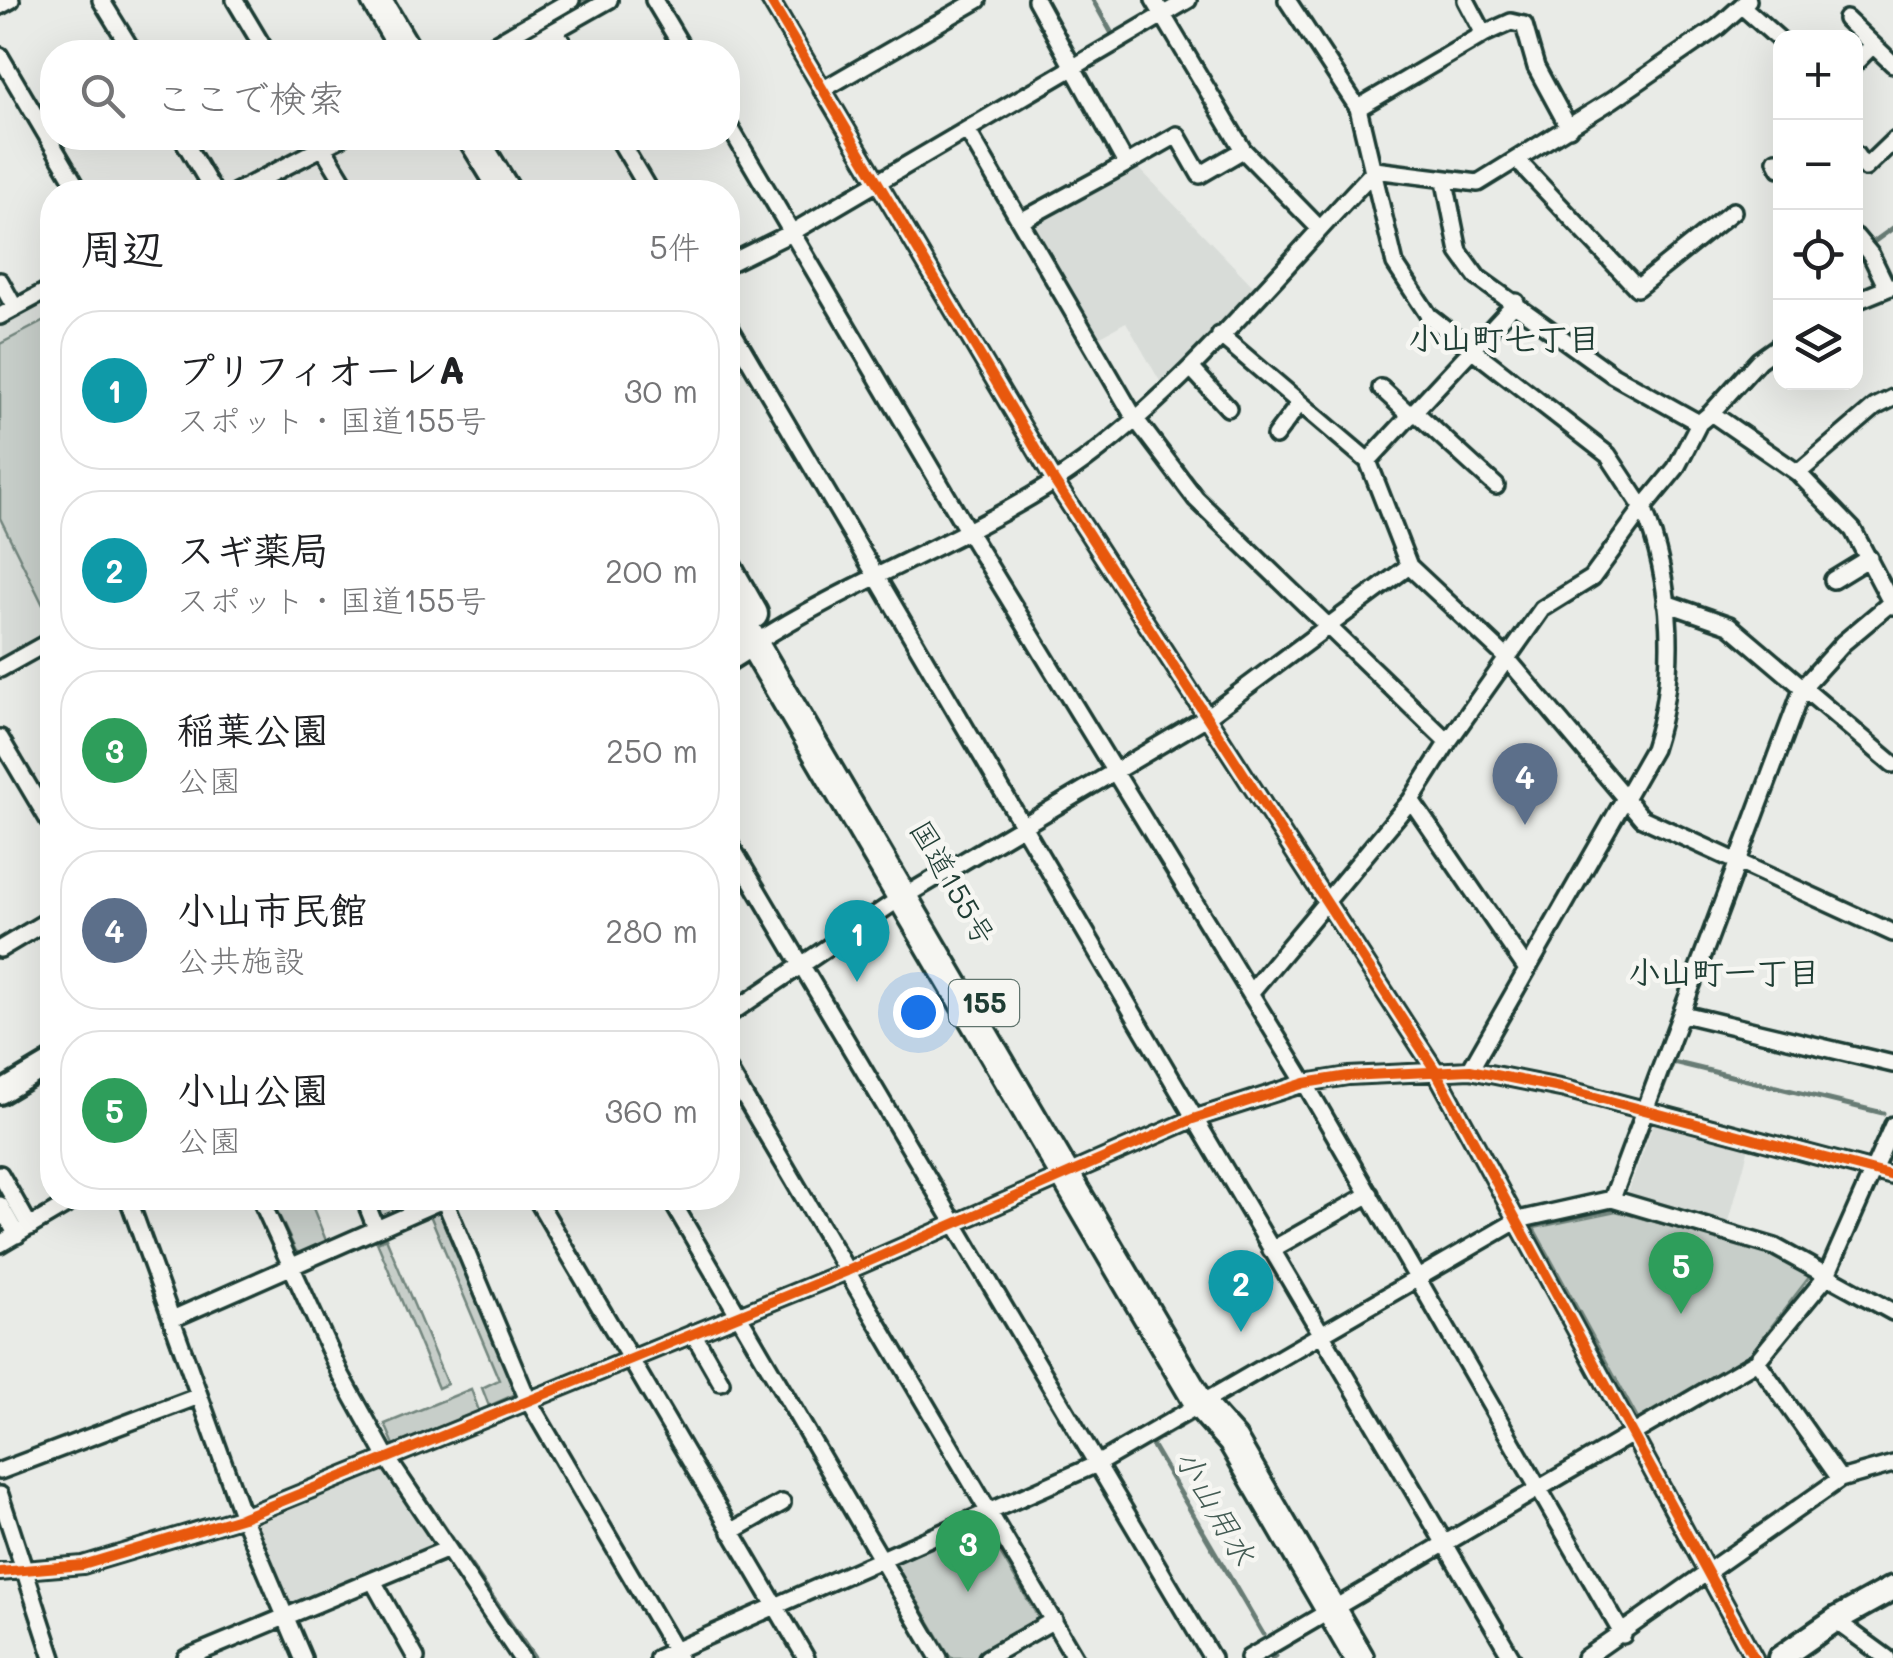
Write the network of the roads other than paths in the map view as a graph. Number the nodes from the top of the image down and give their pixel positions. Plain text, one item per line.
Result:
1 (11, 0) edge
2 (101, 0) edge
3 (236, 0) edge
4 (376, 0) edge
5 (393, 0) edge
6 (571, 0) edge
7 (610, 0) edge
8 (654, 0) edge
9 (770, 0) edge
10 (978, 0) edge
11 (1036, 0) edge
12 (1188, 0) edge
13 (1287, 0) edge
14 (1466, 0) edge
15 (1746, 4) edge
16 (0, 6) edge
17 (1158, 7) edge
18 (541, 8) edge
19 (1846, 19) dead end
20 (556, 31) junction
21 (1773, 33) edge
22 (1484, 34) junction
23 (125, 40) edge
24 (259, 40) edge
25 (400, 40) edge
26 (416, 40) edge
27 (497, 40) edge
28 (539, 40) edge
29 (561, 40) edge
30 (678, 40) edge
31 (1873, 44) junction
32 (1863, 55) edge
33 (0, 56) edge
34 (1893, 64) edge
35 (1073, 68) junction
36 (822, 90) junction
37 (1358, 108) junction
38 (40, 124) edge
39 (1569, 128) junction
40 (967, 130) junction
41 (1893, 141) edge
42 (740, 144) edge
43 (55, 150) edge
44 (189, 150) edge
45 (307, 150) edge
46 (325, 150) edge
47 (463, 150) edge
48 (481, 150) edge
49 (625, 150) edge
50 (1243, 150) junction
51 (1517, 160) junction
52 (1126, 164) junction
53 (1863, 165) edge
54 (1375, 170) junction
55 (73, 180) edge
56 (207, 180) edge
57 (256, 180) edge
58 (343, 180) edge
59 (482, 180) edge
60 (499, 180) edge
61 (643, 180) edge
62 (877, 182) junction
63 (1445, 182) junction
64 (1733, 211) dead end
65 (1021, 221) junction
66 (1319, 228) junction
67 (792, 232) junction
68 (1863, 245) edge
69 (740, 258) edge
70 (0, 281) edge
71 (1890, 287) edge
72 (40, 295) edge
73 (1858, 300) edge
74 (1516, 302) junction
75 (16, 308) junction
76 (0, 316) edge
77 (1220, 335) junction
78 (740, 345) edge
79 (1773, 350) edge
80 (1473, 352) junction
81 (1191, 368) junction
82 (1382, 388) dead end
83 (1893, 398) edge
84 (1300, 403) junction
85 (1228, 408) dead end
86 (1413, 413) junction
87 (1134, 417) junction
88 (1705, 418) junction
89 (1275, 436) dead end
90 (1368, 460) junction
91 (1798, 473) junction
92 (1055, 482) junction
93 (1496, 486) dead end
94 (1643, 508) junction
95 (967, 530) junction
96 (1869, 558) junction
97 (1409, 566) junction
98 (874, 574) junction
99 (1833, 580) dead end
100 (740, 597) edge
101 (1666, 603) junction
102 (1892, 603) edge
103 (740, 615) edge
104 (1328, 628) junction
105 (759, 640) junction
106 (40, 647) edge
107 (740, 652) edge
108 (1505, 656) junction
109 (0, 669) edge
110 (1802, 687) junction
111 (1205, 718) junction
112 (0, 738) edge
113 (1448, 742) junction
114 (1893, 764) edge
115 (1115, 774) junction
116 (1411, 800) junction
117 (1623, 800) junction
118 (40, 806) edge
119 (1023, 827) junction
120 (740, 861) edge
121 (1738, 863) junction
122 (910, 893) junction
123 (1326, 902) junction
124 (40, 925) edge
125 (1893, 933) edge
126 (0, 949) edge
127 (801, 964) junction
128 (1526, 968) junction
129 (1250, 993) junction
130 (740, 1007) edge
131 (1683, 1014) junction
132 (1893, 1064) edge
133 (40, 1069) edge
134 (1435, 1070) junction
135 (1470, 1070) junction
136 (1305, 1083) junction
137 (740, 1089) edge
138 (0, 1094) edge
139 (1645, 1111) junction
140 (1193, 1119) junction
141 (1893, 1124) edge
142 (1874, 1167) junction
143 (1073, 1171) junction
144 (0, 1174) edge
145 (1893, 1176) edge
146 (1370, 1194) junction
147 (1612, 1199) junction
148 (0, 1205) edge
149 (58, 1210) edge
150 (132, 1210) edge
151 (266, 1210) edge
152 (369, 1210) edge
153 (417, 1210) edge
154 (450, 1210) edge
155 (543, 1210) edge
156 (677, 1210) edge
157 (1518, 1220) junction
158 (954, 1224) junction
159 (376, 1228) junction
160 (24, 1231) junction
161 (0, 1244) edge
162 (1271, 1250) junction
163 (292, 1265) junction
164 (847, 1270) junction
165 (1826, 1277) junction
166 (1417, 1278) junction
167 (1893, 1312) edge
168 (738, 1314) junction
169 (172, 1320) junction
170 (1322, 1332) junction
171 (693, 1333) junction
172 (631, 1359) junction
173 (1757, 1361) junction
174 (721, 1382) dead end
175 (200, 1396) junction
176 (1208, 1399) junction
177 (528, 1400) junction
178 (1632, 1436) junction
179 (387, 1458) junction
180 (1096, 1464) junction
181 (1893, 1464) edge
182 (0, 1471) edge
183 (1840, 1479) junction
184 (1539, 1490) junction
185 (0, 1494) edge
186 (782, 1502) dead end
187 (989, 1513) junction
188 (243, 1517) junction
189 (731, 1532) junction
190 (1444, 1542) junction
191 (448, 1549) junction
192 (882, 1561) junction
193 (0, 1572) edge
194 (24, 1572) junction
195 (1708, 1574) junction
196 (373, 1581) junction
197 (1893, 1588) edge
198 (776, 1608) junction
199 (1331, 1610) junction
200 (286, 1617) junction
201 (1054, 1620) junction
202 (1835, 1620) junction
203 (1624, 1635) junction
204 (676, 1654) edge
205 (54, 1658) edge
206 (186, 1658) edge
207 (303, 1658) edge
208 (416, 1658) edge
209 (522, 1658) edge
210 (658, 1658) edge
211 (806, 1658) edge
212 (939, 1658) edge
213 (988, 1658) edge
214 (1075, 1658) edge
215 (1212, 1658) edge
216 (1249, 1658) edge
217 (1359, 1658) edge
218 (1512, 1658) edge
219 (1585, 1658) edge
220 (1754, 1658) edge
221 (1780, 1658) edge
222 (1886, 1658) edge

1 - 16 street
2 - 23 street
3 - 24 street
4 - 25 highway
5 - 26 highway
6 - 18 street
7 - 20 street
8 - 30 street
9 - 36 street
10 - 36 street
11 - 35 street
12 - 17 street
13 - 37 street
14 - 22 street
15 - 21 street
15 - 39 street
17 - 35 street
17 - 50 street
18 - 27 street
19 - 31 street
20 - 28 street
20 - 29 street
22 - 37 street
22 - 39 street
31 - 32 street
31 - 34 street
33 - 38 street
35 - 40 street
35 - 52 street
36 - 62 street
37 - 54 street
39 - 51 street
40 - 62 street
40 - 65 street
41 - 53 street
42 - 67 street
43 - 55 street
44 - 56 street
45 - 57 street
46 - 58 street
47 - 59 highway
48 - 60 highway
49 - 61 street
50 - 52 street
50 - 66 street
51 - 63 street
51 - 64 street
52 - 65 street
54 - 63 street
54 - 66 street
54 - 80 street
62 - 67 street
62 - 92 street
63 - 74 street
65 - 87 street
66 - 77 street
67 - 69 street
67 - 95 street
68 - 71 street
70 - 75 street
71 - 73 street
72 - 75 street
74 - 80 street
74 - 88 street
75 - 76 street
77 - 81 street
77 - 84 street
78 - 98 street
79 - 88 street
80 - 86 street
80 - 94 street
81 - 85 street
81 - 87 street
82 - 86 street
83 - 91 street
84 - 89 street
84 - 90 street
86 - 90 street
86 - 93 street
87 - 92 street
87 - 104 street
88 - 91 street
88 - 94 street
90 - 97 street
91 - 96 street
92 - 95 street
92 - 111 street
94 - 101 street
94 - 108 street
95 - 98 street
95 - 115 street
96 - 99 street
96 - 102 street
97 - 104 street
97 - 108 street
98 - 105 street
98 - 119 street
100 - 105 highway, 国道155号 / 155
101 - 110 street
101 - 117 street
102 - 110 street
103 - 105 highway, 国道155号 / 155
104 - 111 street
104 - 113 street
105 - 107 street
105 - 122 highway, 国道155号 / 155
106 - 109 street
108 - 113 street
108 - 117 street
110 - 114 street
110 - 121 street
111 - 115 street
111 - 123 street
112 - 118 street
113 - 116 street
115 - 119 street
115 - 129 street
116 - 123 street
116 - 128 street
117 - 121 street
117 - 128 street
119 - 122 street
119 - 140 street
120 - 127 street
121 - 125 street
121 - 131 street
122 - 127 street
122 - 143 highway, 国道155号 / 155
123 - 129 street
123 - 134 street
124 - 126 street
127 - 130 street
127 - 158 street
128 - 135 street
129 - 136 street
131 - 132 street
131 - 139 street
133 - 138 street
134 - 135 street
134 - 136 street
134 - 157 street
135 - 139 street
136 - 140 street
136 - 146 street
137 - 164 street
139 - 142 street
139 - 147 street
140 - 143 street
140 - 162 street
141 - 142 street
142 - 145 street
142 - 165 street
143 - 158 street
143 - 176 highway, 国道155号 / 155
144 - 160 street
146 - 162 street
146 - 166 street
147 - 157 street
147 - 165 street
148 - 160 street
149 - 160 street
150 - 169 street
151 - 163 street
152 - 159 street
153 - 159 street
154 - 177 street
155 - 172 street
156 - 168 street
157 - 166 street
157 - 178 street
158 - 164 street
158 - 180 street
159 - 163 street
160 - 161 street
162 - 170 street
163 - 169 street
163 - 179 street
164 - 168 street
164 - 187 street
165 - 167 street
165 - 173 street
166 - 170 street
166 - 184 street
168 - 171 street
168 - 192 street
169 - 175 street
170 - 176 street
170 - 190 street
171 - 172 street
171 - 174 street
172 - 177 street
172 - 189 street
173 - 178 street
173 - 183 street
175 - 182 street
175 - 188 street
176 - 180 street
176 - 199 highway, 国道155号 / 155
177 - 179 street
177 - 204 street
178 - 184 street
178 - 195 street
179 - 188 street
179 - 191 street
180 - 187 street
180 - 215 street
181 - 183 street
183 - 195 street
184 - 190 street
184 - 203 street
185 - 194 street
186 - 189 street
187 - 192 street
187 - 201 street
188 - 194 street
188 - 200 street
189 - 198 street
190 - 199 street
190 - 218 street
191 - 196 street
191 - 209 street
192 - 198 street
192 - 212 street
193 - 194 street
194 - 205 street
195 - 203 street
195 - 220 street
196 - 200 street
196 - 208 street
197 - 202 main road
198 - 204 street
198 - 211 street
199 - 216 street
199 - 217 highway, 国道155号 / 155
200 - 206 street
200 - 207 street
201 - 213 street
201 - 214 street
202 - 221 main road
202 - 222 street
203 - 219 street
204 - 210 street

